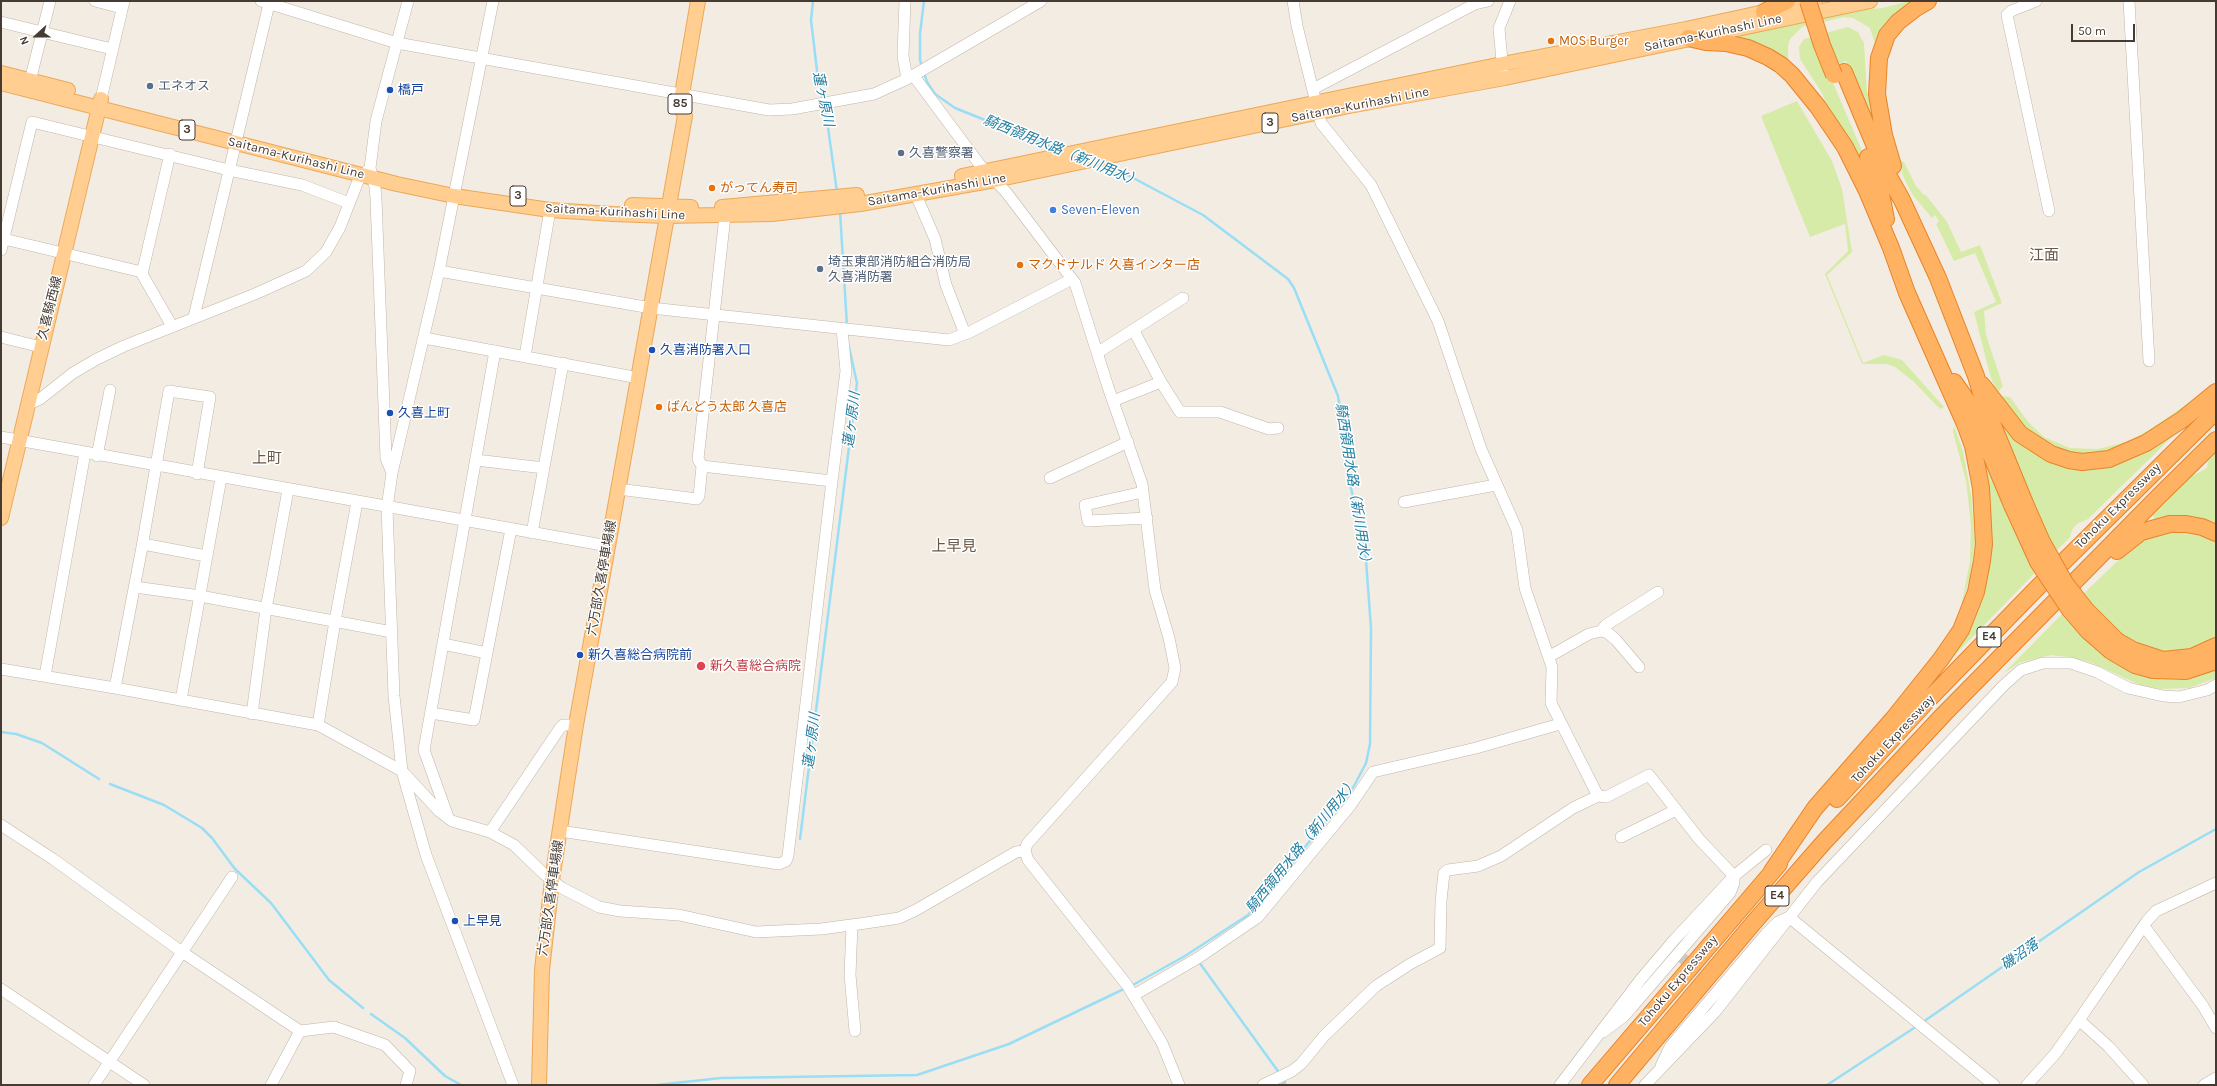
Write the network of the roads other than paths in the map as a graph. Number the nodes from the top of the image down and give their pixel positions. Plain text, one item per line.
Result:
1 (50, 1) edge
2 (95, 1) edge
3 (408, 1) edge
4 (493, 1) edge
5 (698, 1) edge
6 (905, 1) edge
7 (1041, 1) edge
8 (1293, 1) edge
9 (1488, 1) edge
10 (1510, 1) edge
11 (1787, 1) edge
12 (1808, 1) edge
13 (1815, 1) edge
14 (1818, 1) edge
15 (1870, 1) edge
16 (1928, 1) edge
17 (2036, 1) edge
18 (2129, 1) edge
19 (265, 2) edge
20 (123, 4) edge
21 (1764, 12) junction
22 (1, 22) edge
23 (42, 33) junction
24 (1688, 38) junction
25 (397, 43) junction
26 (112, 49) junction
27 (482, 59) junction
28 (1503, 71) junction
29 (1, 73) edge
30 (1839, 73) junction
31 (910, 77) junction
32 (30, 80) junction
33 (1, 84) edge
34 (1313, 89) junction
35 (681, 95) junction
36 (100, 103) junction
37 (1317, 108) junction
38 (92, 137) junction
39 (238, 138) junction
40 (170, 154) junction
41 (229, 170) junction
42 (369, 173) junction
43 (991, 175) junction
44 (455, 191) junction
45 (916, 195) junction
46 (1902, 200) junction
47 (349, 203) junction
48 (550, 210) junction
49 (2049, 210) dead end
50 (668, 211) junction
51 (724, 216) junction
52 (2, 245) edge
53 (1891, 248) junction
54 (64, 253) junction
55 (439, 271) junction
56 (142, 272) junction
57 (1072, 279) junction
58 (536, 288) junction
59 (1183, 298) dead end
60 (651, 308) junction
61 (714, 316) junction
62 (194, 317) junction
63 (172, 326) junction
64 (846, 329) junction
65 (1134, 331) junction
66 (965, 334) junction
67 (1, 338) edge
68 (424, 338) junction
69 (41, 347) junction
70 (495, 351) junction
71 (1097, 353) junction
72 (525, 356) junction
73 (2149, 361) dead end
74 (1939, 362) junction
75 (563, 363) junction
76 (1976, 376) junction
77 (639, 378) junction
78 (1161, 382) junction
79 (110, 390) dead end
80 (2216, 392) edge
81 (1113, 401) junction
82 (27, 405) junction
83 (2216, 411) edge
84 (1278, 428) dead end
85 (1, 438) edge
86 (2216, 440) edge
87 (19, 442) junction
88 (1128, 442) junction
89 (85, 454) junction
90 (97, 456) junction
91 (476, 460) junction
92 (155, 466) junction
93 (702, 466) junction
94 (544, 468) junction
95 (392, 473) junction
96 (197, 474) junction
97 (221, 478) junction
98 (1050, 478) dead end
99 (832, 481) junction
100 (1496, 485) junction
101 (288, 490) junction
102 (618, 490) junction
103 (1144, 492) junction
104 (357, 502) junction
105 (1404, 502) dead end
106 (2018, 503) junction
107 (387, 508) junction
108 (1, 518) edge
109 (1147, 518) junction
110 (466, 521) junction
111 (511, 529) junction
112 (532, 533) junction
113 (2216, 533) edge
114 (143, 544) junction
115 (608, 546) junction
116 (206, 556) junction
117 (135, 587) junction
118 (1658, 592) dead end
119 (200, 596) junction
120 (266, 609) junction
121 (334, 621) junction
122 (1601, 631) junction
123 (392, 632) junction
124 (443, 644) junction
125 (2114, 646) junction
126 (2216, 646) edge
127 (487, 653) junction
128 (1550, 656) junction
129 (2216, 661) edge
130 (1640, 667) dead end
131 (1, 669) edge
132 (45, 676) junction
133 (2216, 686) edge
134 (115, 688) junction
135 (182, 700) junction
136 (431, 713) junction
137 (1945, 713) junction
138 (252, 714) junction
139 (576, 724) junction
140 (1560, 724) junction
141 (318, 725) junction
142 (402, 771) junction
143 (1598, 796) junction
144 (1676, 810) junction
145 (448, 818) junction
146 (1, 825) edge
147 (490, 832) junction
148 (560, 832) junction
149 (1621, 836) dead end
150 (1766, 850) dead end
151 (1025, 851) junction
152 (1772, 871) junction
153 (232, 876) dead end
154 (1734, 876) junction
155 (552, 880) junction
156 (2216, 883) edge
157 (1789, 917) junction
158 (852, 925) junction
159 (2144, 926) junction
160 (182, 952) junction
161 (1, 989) edge
162 (1131, 990) junction
163 (2080, 1020) junction
164 (2216, 1028) edge
165 (300, 1031) junction
166 (856, 1031) dead end
167 (109, 1062) junction
168 (2216, 1078) edge
169 (94, 1085) edge
170 (144, 1085) edge
171 (271, 1085) edge
172 (406, 1085) edge
173 (513, 1085) edge
174 (539, 1085) edge
175 (1179, 1085) edge
176 (1263, 1085) edge
177 (1560, 1085) edge
178 (1590, 1085) edge
179 (1617, 1085) edge
180 (1645, 1085) edge
181 (1994, 1085) edge
182 (2027, 1085) edge
183 (2143, 1085) edge
184 (2204, 1085) edge

1 - 23 street
2 - 20 street
3 - 25 street
4 - 27 street
5 - 35 main road, 85
6 - 31 street
7 - 31 street
8 - 34 street
9 - 34 street
10 - 28 street
11 - 21 highway
12 - 30 highway, bridge
13 - 21 main road, Saitama-Kurihashi Line / 3
14 - 30 highway
15 - 24 main road, Saitama-Kurihashi Line / 3
16 - 46 highway
17 - 49 street
18 - 73 street
19 - 25 street
19 - 39 street
20 - 26 street
21 - 28 main road, Saitama-Kurihashi Line / 3
22 - 23 street
23 - 26 street
23 - 32 street
24 - 28 main road, Saitama-Kurihashi Line / 3
24 - 53 highway
25 - 27 street
25 - 42 street
26 - 36 street
27 - 35 street
27 - 44 street
28 - 37 main road, Saitama-Kurihashi Line / 3
29 - 32 main road, Saitama-Kurihashi Line / 3
30 - 46 highway
30 - 53 highway
31 - 35 street
31 - 43 street
32 - 36 main road, Saitama-Kurihashi Line / 3
33 - 36 main road, Saitama-Kurihashi Line / 3
34 - 37 street
35 - 50 main road, 85
36 - 38 main road, 久喜騎西線
36 - 39 main road, Saitama-Kurihashi Line / 3
37 - 43 main road, Saitama-Kurihashi Line / 3
37 - 100 street
38 - 40 street
38 - 52 street
38 - 54 main road, 久喜騎西線
39 - 41 street
39 - 42 main road, Saitama-Kurihashi Line / 3
40 - 41 street
40 - 56 street
41 - 47 street
41 - 62 street
42 - 44 main road, Saitama-Kurihashi Line / 3
42 - 47 street
42 - 95 street
43 - 45 main road, Saitama-Kurihashi Line / 3
43 - 50 main road, Saitama-Kurihashi Line / 3
43 - 57 street
44 - 48 main road, Saitama-Kurihashi Line / 3
44 - 50 main road, Saitama-Kurihashi Line / 3
44 - 55 street
45 - 51 main road, Saitama-Kurihashi Line / 3
45 - 66 street
46 - 76 highway
47 - 62 street
48 - 50 main road, Saitama-Kurihashi Line / 3
48 - 58 street
50 - 51 main road, Saitama-Kurihashi Line / 3
50 - 60 main road, 六万部久喜停車場線
51 - 61 street
52 - 54 street
53 - 74 highway
54 - 56 street
54 - 69 main road, 久喜騎西線
55 - 58 street
55 - 68 street
56 - 63 street
57 - 66 street
57 - 71 street
58 - 60 street
58 - 72 street
59 - 65 street
60 - 61 street
60 - 77 main road, 六万部久喜停車場線
61 - 64 street
61 - 93 street
62 - 63 street
63 - 82 street
64 - 66 street
64 - 99 street
65 - 71 street
65 - 78 street
67 - 69 street
68 - 70 street
68 - 95 street
69 - 82 main road, 久喜騎西線
70 - 72 street
70 - 91 street
71 - 81 street
72 - 75 street
74 - 106 highway
74 - 152 highway
75 - 77 street
75 - 94 street
76 - 80 highway
76 - 106 highway
77 - 102 main road, 六万部久喜停車場線
78 - 81 street
78 - 84 street
79 - 90 street
81 - 88 street
82 - 87 main road, 久喜騎西線
83 - 152 highway, Tohoku Expressway / E4
85 - 87 street
86 - 137 highway, Tohoku Expressway / E4
87 - 89 street
87 - 108 main road, 久喜騎西線
88 - 98 street
88 - 103 street
89 - 90 street
89 - 132 street
90 - 92 street
91 - 94 street
91 - 110 street
92 - 96 street
92 - 96 street
92 - 114 street
93 - 99 street
93 - 102 street
94 - 112 street
95 - 107 street
96 - 97 street
97 - 101 street
97 - 116 street
99 - 148 street
100 - 105 street
100 - 128 street
101 - 104 street
101 - 120 street
102 - 115 main road, 六万部久喜停車場線
103 - 109 street
103 - 109 street
104 - 107 street
104 - 121 street
106 - 125 highway, bridge
107 - 110 street
107 - 123 street
109 - 151 street
110 - 111 street
110 - 124 street
111 - 112 street
111 - 127 street
112 - 115 street
113 - 137 highway
114 - 116 street
114 - 117 street
115 - 139 main road, 六万部久喜停車場線
116 - 119 street
117 - 119 street
117 - 134 street
118 - 122 street
119 - 120 street
119 - 135 street
120 - 121 street
120 - 138 street
121 - 123 street
121 - 141 street
122 - 128 street
122 - 130 street
123 - 142 street
124 - 127 street
124 - 136 street
125 - 126 highway
125 - 129 highway
127 - 136 street
128 - 140 street
131 - 132 street
132 - 134 street
133 - 157 street
134 - 135 street
135 - 138 street
136 - 145 street
137 - 179 highway, Tohoku Expressway / E4
138 - 141 street
139 - 147 street
139 - 148 main road, 六万部久喜停車場線
140 - 143 street
140 - 162 street
141 - 142 street
142 - 145 street
142 - 173 street
143 - 144 street
143 - 176 street
144 - 149 street
144 - 154 street
145 - 147 street
146 - 160 street
147 - 155 street
148 - 155 main road, 六万部久喜停車場線
150 - 154 street
151 - 158 street
151 - 162 street
152 - 178 highway, Tohoku Expressway / E4
153 - 160 street
154 - 177 street
155 - 158 street
155 - 174 main road, 六万部久喜停車場線
156 - 159 street
157 - 180 street
157 - 181 street
158 - 166 street
159 - 163 street
159 - 164 street
160 - 165 street
160 - 167 street
161 - 167 street
162 - 175 street
163 - 182 street
163 - 183 street
165 - 171 street
165 - 172 street
167 - 169 street
167 - 170 street
168 - 184 street

